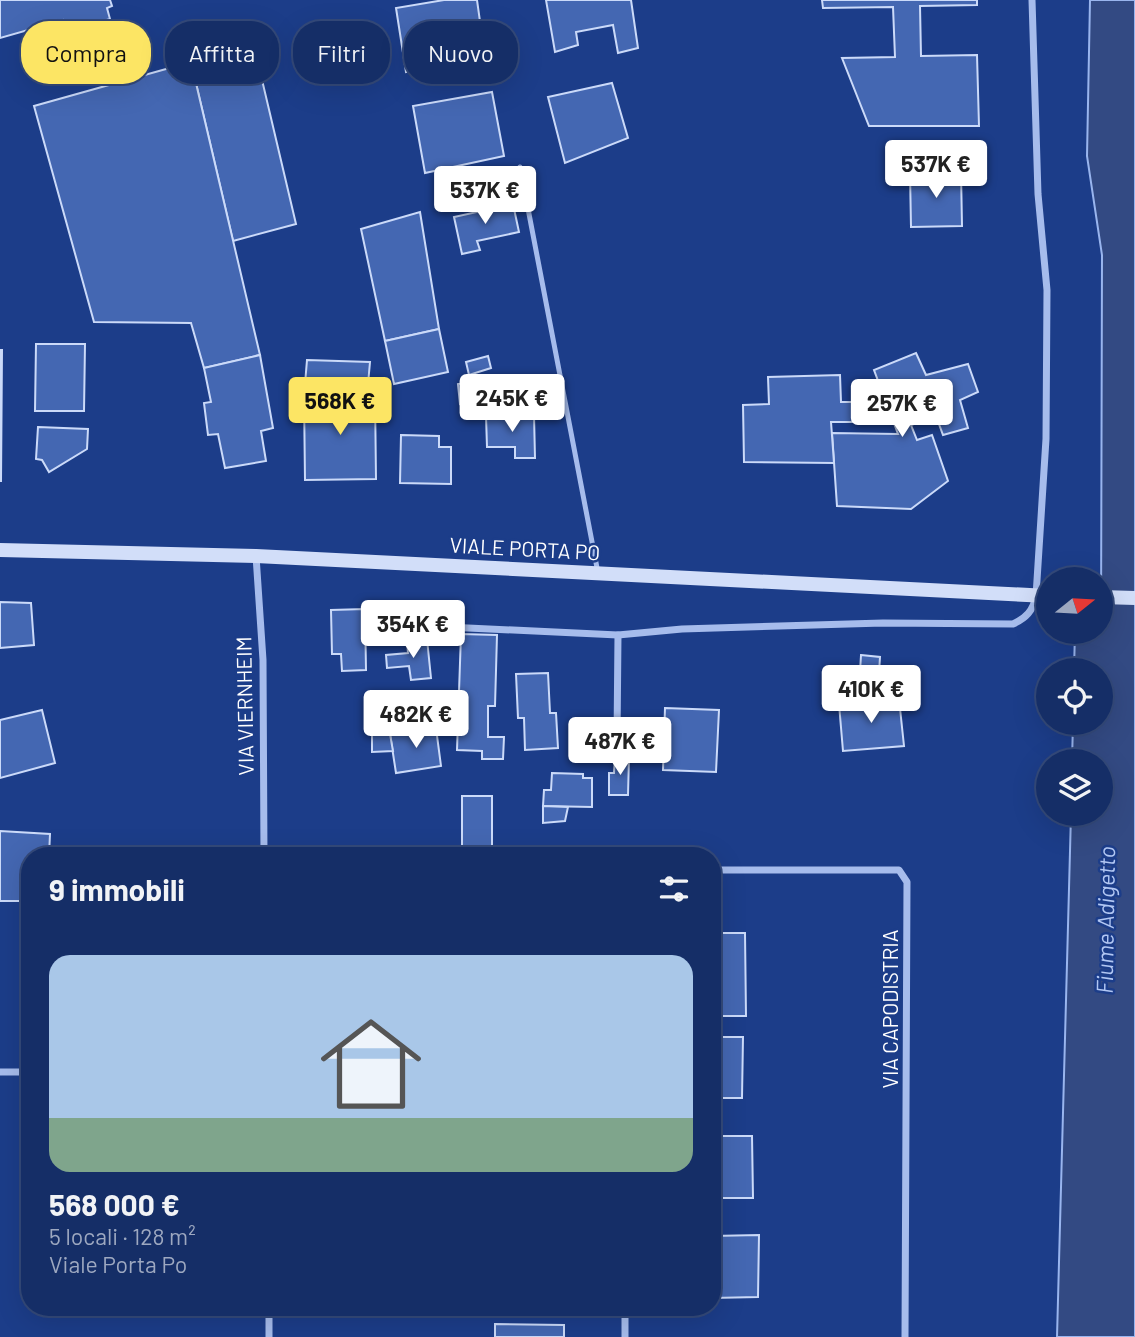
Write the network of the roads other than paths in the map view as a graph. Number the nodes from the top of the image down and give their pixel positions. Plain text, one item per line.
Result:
1 (1032, 0) edge
2 (520, 167) dead end
3 (0, 550) edge
4 (256, 556) junction
5 (1043, 567) edge
6 (598, 573) junction
7 (1036, 596) edge
8 (1113, 597) edge
9 (1135, 598) edge
10 (1036, 604) edge
11 (447, 627) dead end
12 (618, 635) junction
13 (617, 740) dead end
14 (264, 847) edge
15 (721, 870) edge
16 (0, 1072) edge
17 (21, 1072) edge
18 (269, 1316) edge
19 (625, 1316) edge
20 (269, 1337) edge
21 (625, 1337) edge
22 (905, 1337) edge

1 - 5 street
2 - 6 lane
3 - 4 main road, VIALE PORTA PO
4 - 6 main road, VIALE PORTA PO
4 - 14 street, VIA VIERNHEIM
6 - 7 main road, VIALE PORTA PO
8 - 9 main road
10 - 12 street
11 - 12 street
12 - 13 street
15 - 22 street, VIA CAPODISTRIA
16 - 17 street
18 - 20 street
19 - 21 street

